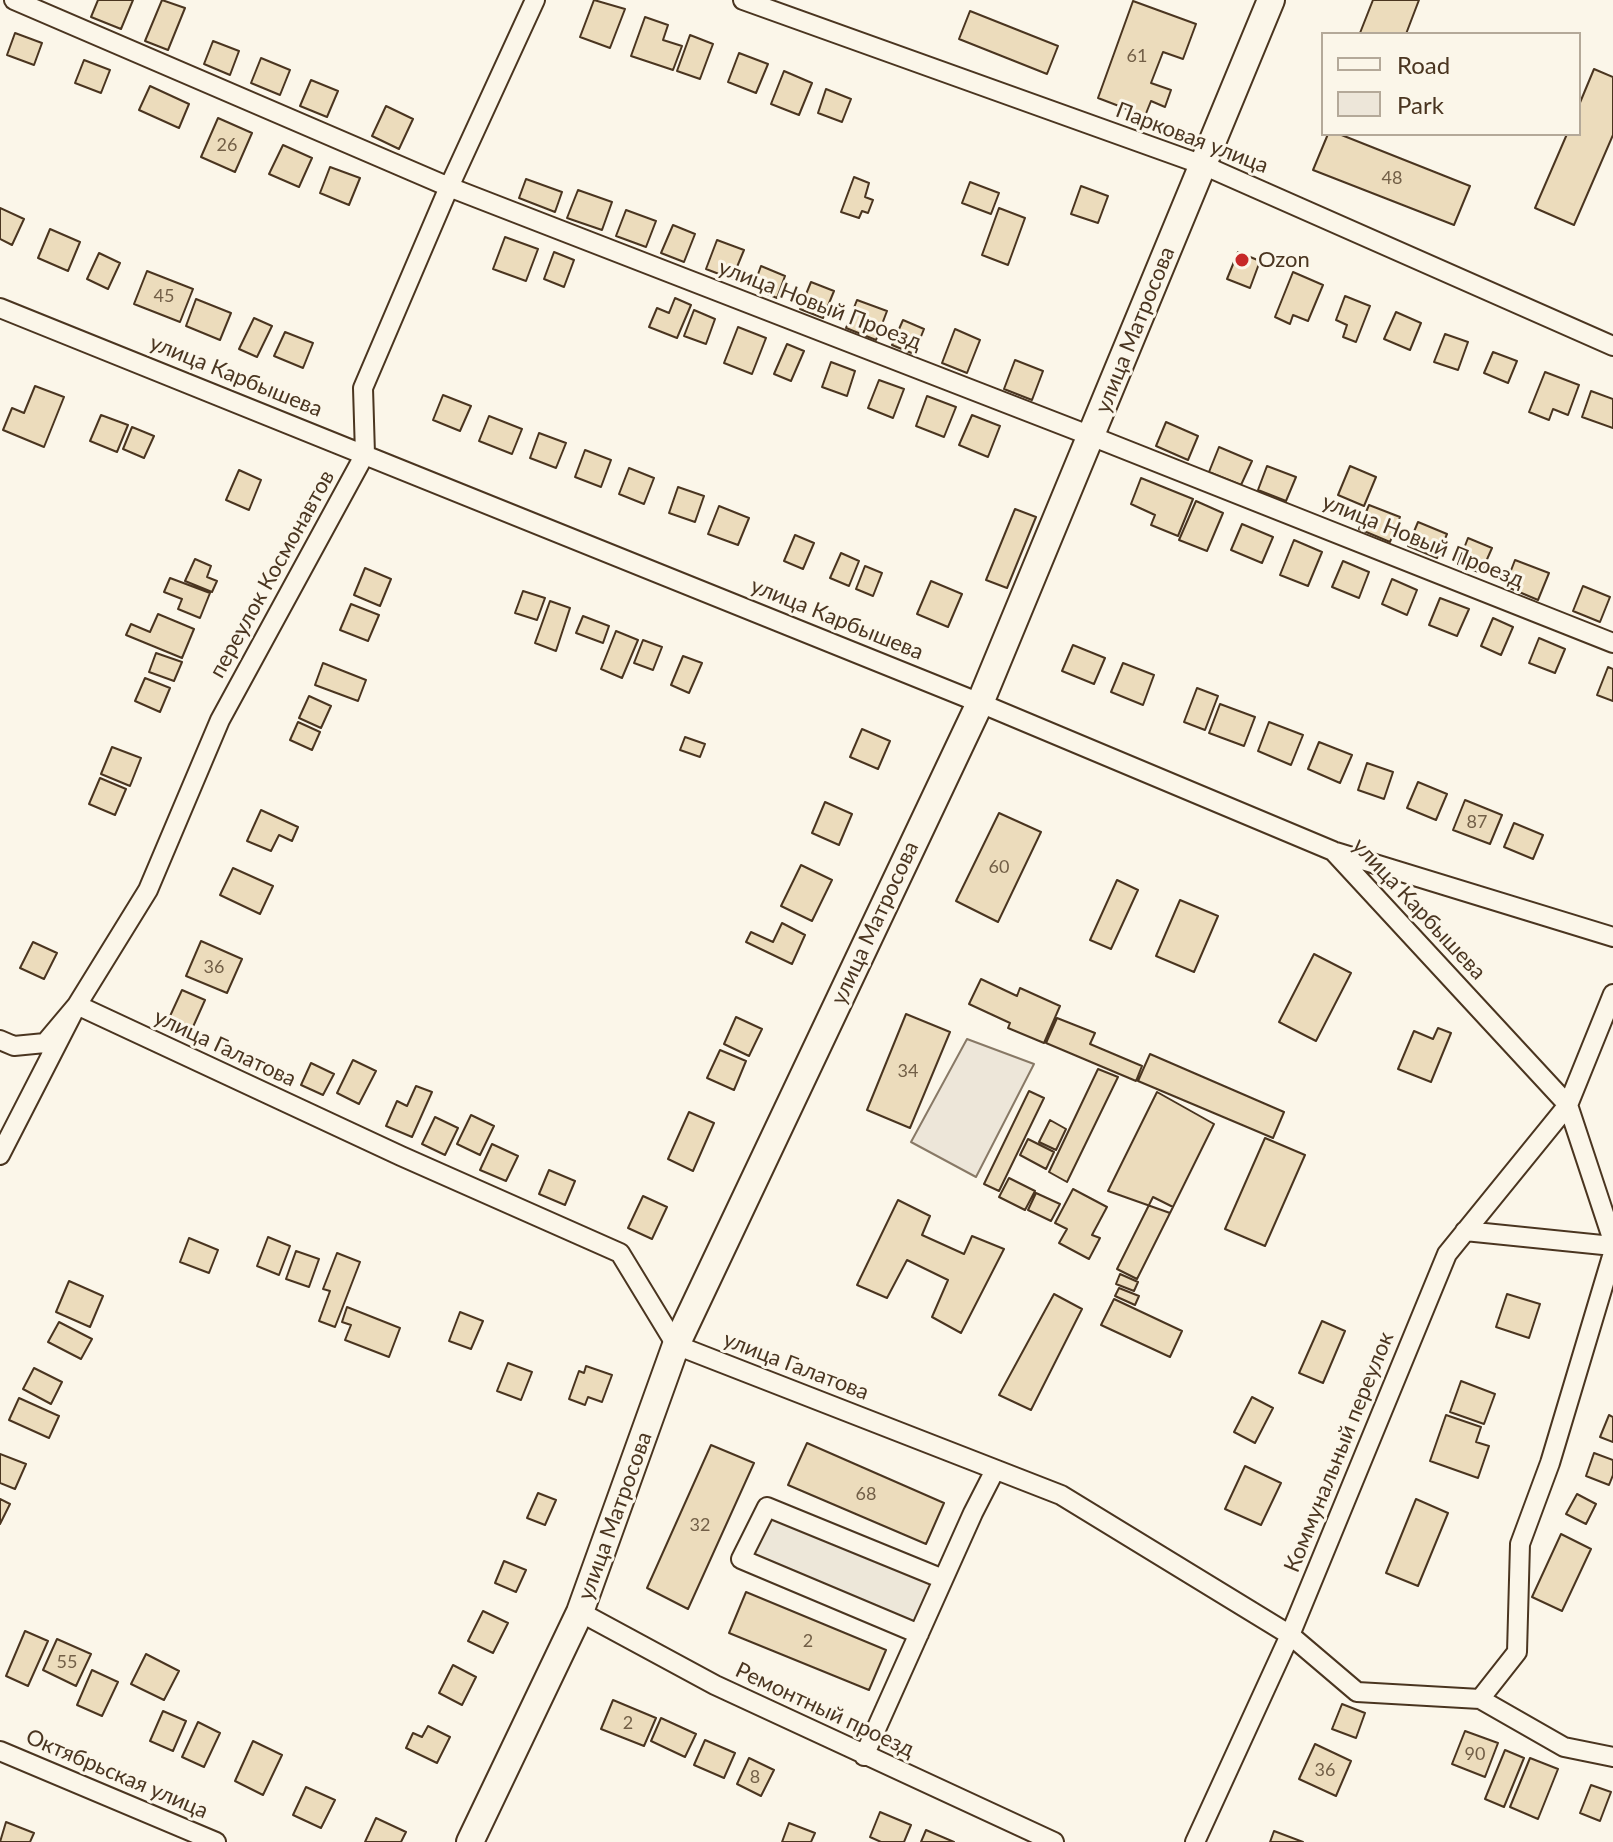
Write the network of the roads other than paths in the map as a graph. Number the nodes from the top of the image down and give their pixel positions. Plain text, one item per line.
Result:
1 (14, 0) edge
2 (535, 0) edge
3 (743, 0) edge
4 (1271, 0) edge
5 (1203, 165) junction
6 (449, 187) junction
7 (0, 308) edge
8 (1613, 346) edge
9 (1091, 436) junction
10 (365, 454) junction
11 (1613, 643) edge
12 (980, 703) junction
13 (1333, 851) junction
14 (1613, 937) edge
15 (1613, 994) edge
16 (77, 1005) junction
17 (0, 1040) edge
18 (1568, 1105) junction
19 (0, 1155) edge
20 (1465, 1231) junction
21 (1613, 1244) edge
22 (1613, 1253) edge
23 (676, 1345) junction
24 (995, 1470) junction
25 (943, 1579) junction
26 (580, 1612) junction
27 (919, 1634) junction
28 (1290, 1635) junction
29 (1480, 1699) junction
30 (0, 1751) edge
31 (864, 1756) junction
32 (1613, 1757) edge
33 (216, 1842) edge
34 (470, 1842) edge
35 (1054, 1842) edge
36 (1195, 1842) edge

1 - 6 street, улица Новый Проезд
2 - 6 street
3 - 5 street, Парковая улица
4 - 5 street, улица Матросова
5 - 8 street, Парковая улица
5 - 9 street, улица Матросова
6 - 9 street, улица Новый Проезд
6 - 10 street
7 - 10 street, улица Карбышева
9 - 11 street, улица Новый Проезд
9 - 12 street, улица Матросова
10 - 12 street, улица Карбышева
10 - 16 street, переулок Космонавтов
12 - 13 street, улица Карбышева
12 - 23 street, улица Матросова
13 - 14 street
13 - 18 street, улица Карбышева
15 - 18 street, Коммунальный переулок
16 - 17 street
16 - 19 street, переулок Космонавтов
16 - 23 street, улица Галатова
18 - 20 street, Коммунальный переулок
18 - 21 street
20 - 21 street
20 - 28 street, Коммунальный переулок
22 - 29 street
23 - 24 street, улица Галатова
23 - 26 street, улица Матросова
24 - 25 street
24 - 28 street, улица Галатова
25 - 27 street
25 - 27 street
26 - 31 street, Ремонтный проезд
26 - 34 street, улица Матросова
27 - 31 street
28 - 29 street, улица Галатова
28 - 36 street, Коммунальный переулок
29 - 32 street, улица Галатова
30 - 33 street, Октябрьская улица
31 - 35 street, Ремонтный проезд

